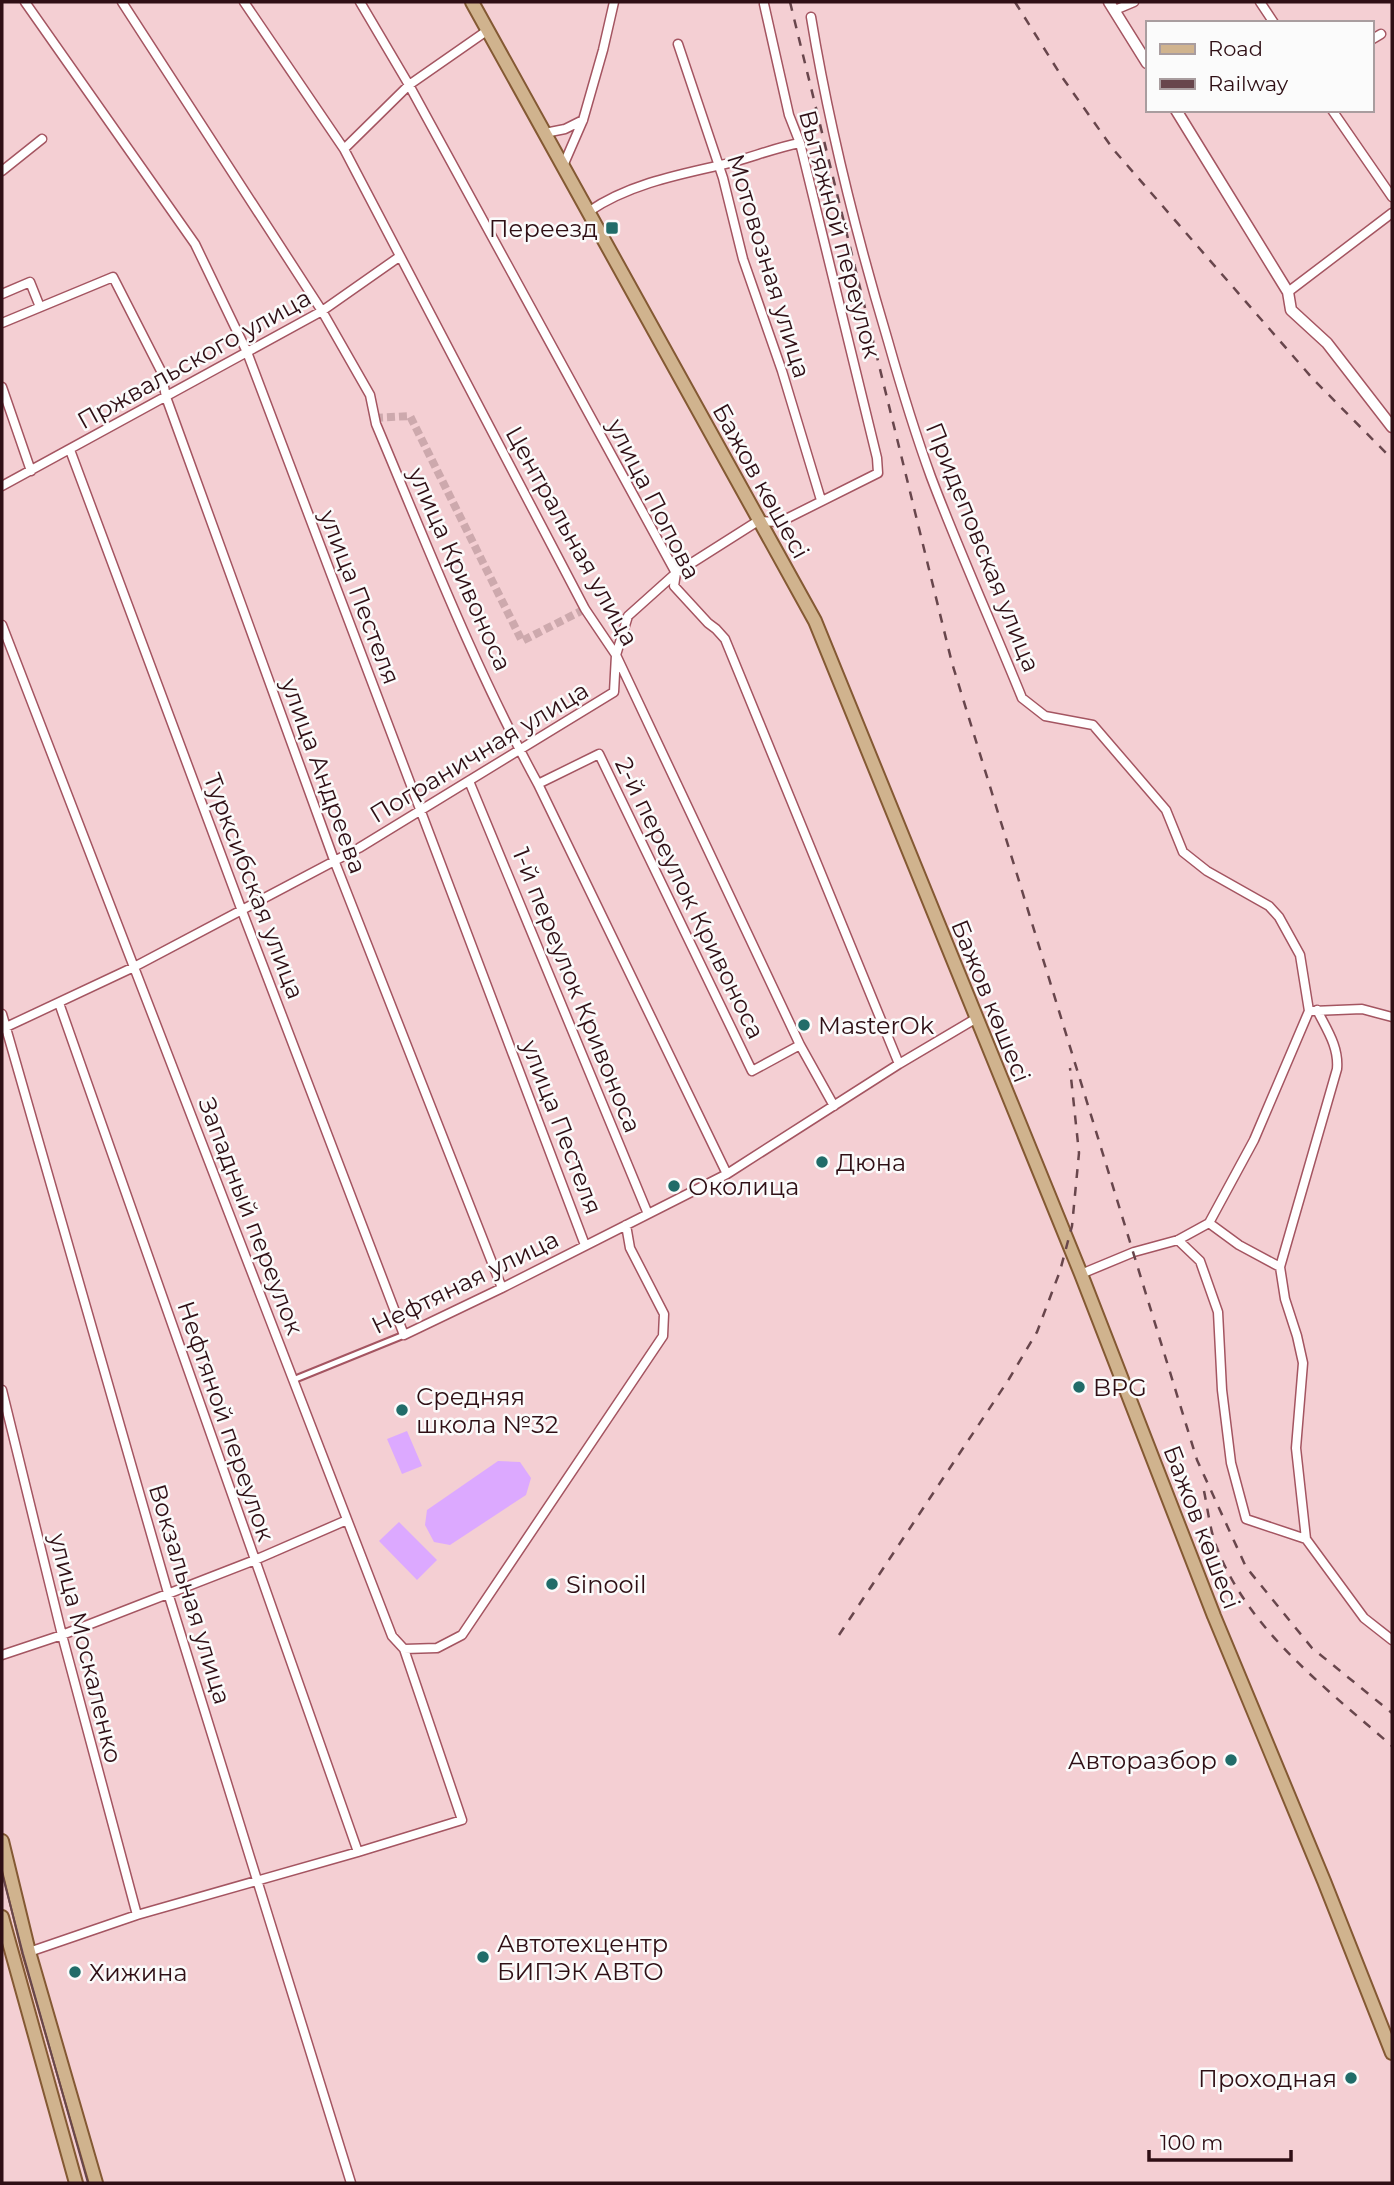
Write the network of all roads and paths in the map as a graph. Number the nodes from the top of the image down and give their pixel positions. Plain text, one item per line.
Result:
1 (25, 2) edge
2 (122, 2) edge
3 (244, 2) edge
4 (360, 2) edge
5 (471, 2) edge
6 (614, 2) edge
7 (1134, 2) edge
8 (1260, 2) edge
9 (764, 4) dead end
10 (1112, 6) edge
11 (811, 17) dead end
12 (1273, 21) edge
13 (488, 30) junction
14 (1381, 34) dead end
15 (1373, 39) edge
16 (678, 44) dead end
17 (1146, 61) edge
18 (409, 85) junction
19 (1177, 112) edge
20 (1333, 112) edge
21 (583, 120) junction
22 (565, 129) junction
23 (545, 133) junction
24 (42, 139) dead end
25 (573, 141) junction
26 (800, 143) junction
27 (344, 149) junction
28 (718, 165) junction
29 (563, 166) junction
30 (2, 171) edge
31 (1392, 197) edge
32 (588, 212) junction
33 (1392, 213) edge
34 (399, 257) junction
35 (1288, 292) junction
36 (2, 294) edge
37 (40, 307) junction
38 (322, 311) junction
39 (2, 323) edge
40 (247, 352) junction
41 (2, 387) edge
42 (166, 397) junction
43 (1392, 427) edge
44 (70, 450) junction
45 (31, 471) junction
46 (2, 486) edge
47 (821, 500) junction
48 (758, 521) junction
49 (676, 573) junction
50 (2, 625) edge
51 (617, 655) junction
52 (519, 749) junction
53 (469, 781) junction
54 (538, 784) junction
55 (419, 809) junction
56 (334, 860) junction
57 (242, 911) junction
58 (134, 967) junction
59 (59, 1003) junction
60 (1313, 1011) junction
61 (2, 1014) edge
62 (1392, 1017) edge
63 (975, 1018) junction
64 (4, 1028) edge
65 (800, 1045) junction
66 (899, 1064) junction
67 (834, 1106) junction
68 (727, 1174) junction
69 (648, 1214) junction
70 (1209, 1223) junction
71 (626, 1225) junction
72 (1178, 1240) junction
73 (585, 1245) junction
74 (1280, 1266) junction
75 (1081, 1274) junction
76 (502, 1289) junction
77 (404, 1335) junction
78 (293, 1380) junction
79 (2, 1390) edge
80 (347, 1520) junction
81 (1306, 1539) junction
82 (255, 1560) junction
83 (168, 1593) junction
84 (62, 1635) junction
85 (1392, 1640) edge
86 (404, 1648) junction
87 (2, 1655) edge
88 (2, 1841) edge
89 (358, 1852) junction
90 (257, 1880) junction
91 (137, 1915) junction
92 (2, 1917) edge
93 (29, 1952) junction
94 (1392, 2053) edge
95 (76, 2183) edge
96 (96, 2183) edge
97 (351, 2183) edge

1 - 40 street, улица Пестеля
2 - 38 street, улица Кривоноса
3 - 27 street, Центральная улица
4 - 18 street, улица Попова
5 - 13 main road, Бажов көшесі
6 - 21 street
7 - 10 street
8 - 12 street
9 - 26 street, Вытяжной переулок
10 - 17 street
11 - 60 street, Придеповская улица
13 - 18 street
13 - 23 main road, Бажов көшесі
14 - 15 street
16 - 28 street, Мотовозная улица
18 - 27 street
18 - 49 street, улица Попова
19 - 35 street
20 - 31 street
21 - 22 street
21 - 25 street
22 - 23 street
22 - 25 street
23 - 29 main road, Бажов көшесі
24 - 30 street
25 - 29 street
26 - 28 street
26 - 47 street, Вытяжной переулок
27 - 34 street, Центральная улица
28 - 32 street
28 - 47 street, Мотовозная улица
29 - 32 main road, Бажов көшесі
32 - 48 main road, Бажов көшесі
33 - 35 street
34 - 38 street, Пржвальского улица
34 - 51 street, Центральная улица
35 - 43 street
36 - 37 street
37 - 39 street
37 - 42 street, улица Андреева
38 - 40 street, Пржвальского улица
38 - 52 street, улица Кривоноса
40 - 42 street, Пржвальского улица
40 - 55 street, улица Пестеля
41 - 45 street
42 - 44 street, Пржвальского улица
42 - 56 street, улица Андреева
44 - 45 street, Пржвальского улица
44 - 57 street, Турксибская улица
45 - 46 street, Пржвальского улица
47 - 48 street
48 - 49 street, Пограничная улица
48 - 63 main road, Бажов көшесі
49 - 51 street, Пограничная улица
49 - 66 street, улица Попова
50 - 58 street, Западный переулок
51 - 52 street, Пограничная улица
51 - 65 street, Центральная улица
52 - 53 street, Пограничная улица
52 - 54 street, улица Кривоноса
53 - 55 street, Пограничная улица
53 - 69 street, 1-й переулок Кривоноса
54 - 65 street, 2-й переулок Кривоноса
54 - 68 street, улица Кривоноса
55 - 56 street, Пограничная улица
55 - 73 street, улица Пестеля
56 - 57 street, Пограничная улица
56 - 76 street, улица Андреева
57 - 58 street, Пограничная улица
57 - 77 street, Турксибская улица
58 - 59 street, Пограничная улица
58 - 78 street, Западный переулок
59 - 64 street, Пограничная улица
59 - 82 street, Нефтяной переулок
60 - 62 street
60 - 70 street
60 - 74 street
61 - 64 street, Вокзальная улица
63 - 66 street, Нефтяная улица
63 - 75 main road, Бажов көшесі
64 - 83 street, Вокзальная улица
65 - 67 street, Центральная улица
66 - 67 street, Нефтяная улица
67 - 68 street, Нефтяная улица
68 - 69 street, Нефтяная улица
69 - 71 street, Нефтяная улица
70 - 72 street
70 - 74 street
71 - 73 street, Нефтяная улица
71 - 86 street
72 - 75 street
72 - 81 street
73 - 76 street, Нефтяная улица
74 - 81 street
75 - 94 main road, Бажов көшесі
76 - 77 street, Нефтяная улица
77 - 78 street, Нефтяная улица
78 - 80 street, Западный переулок
79 - 84 street, улица Москаленко
80 - 82 street
80 - 86 street, Западный переулок
81 - 85 street
82 - 83 street
82 - 89 street, Нефтяной переулок
83 - 84 street
83 - 90 street, Вокзальная улица
84 - 87 street
84 - 91 street, улица Москаленко
86 - 89 street, Западный переулок
88 - 93 main road
89 - 90 street
90 - 91 street
90 - 97 street, Вокзальная улица
91 - 93 street
92 - 95 main road
93 - 96 main road

